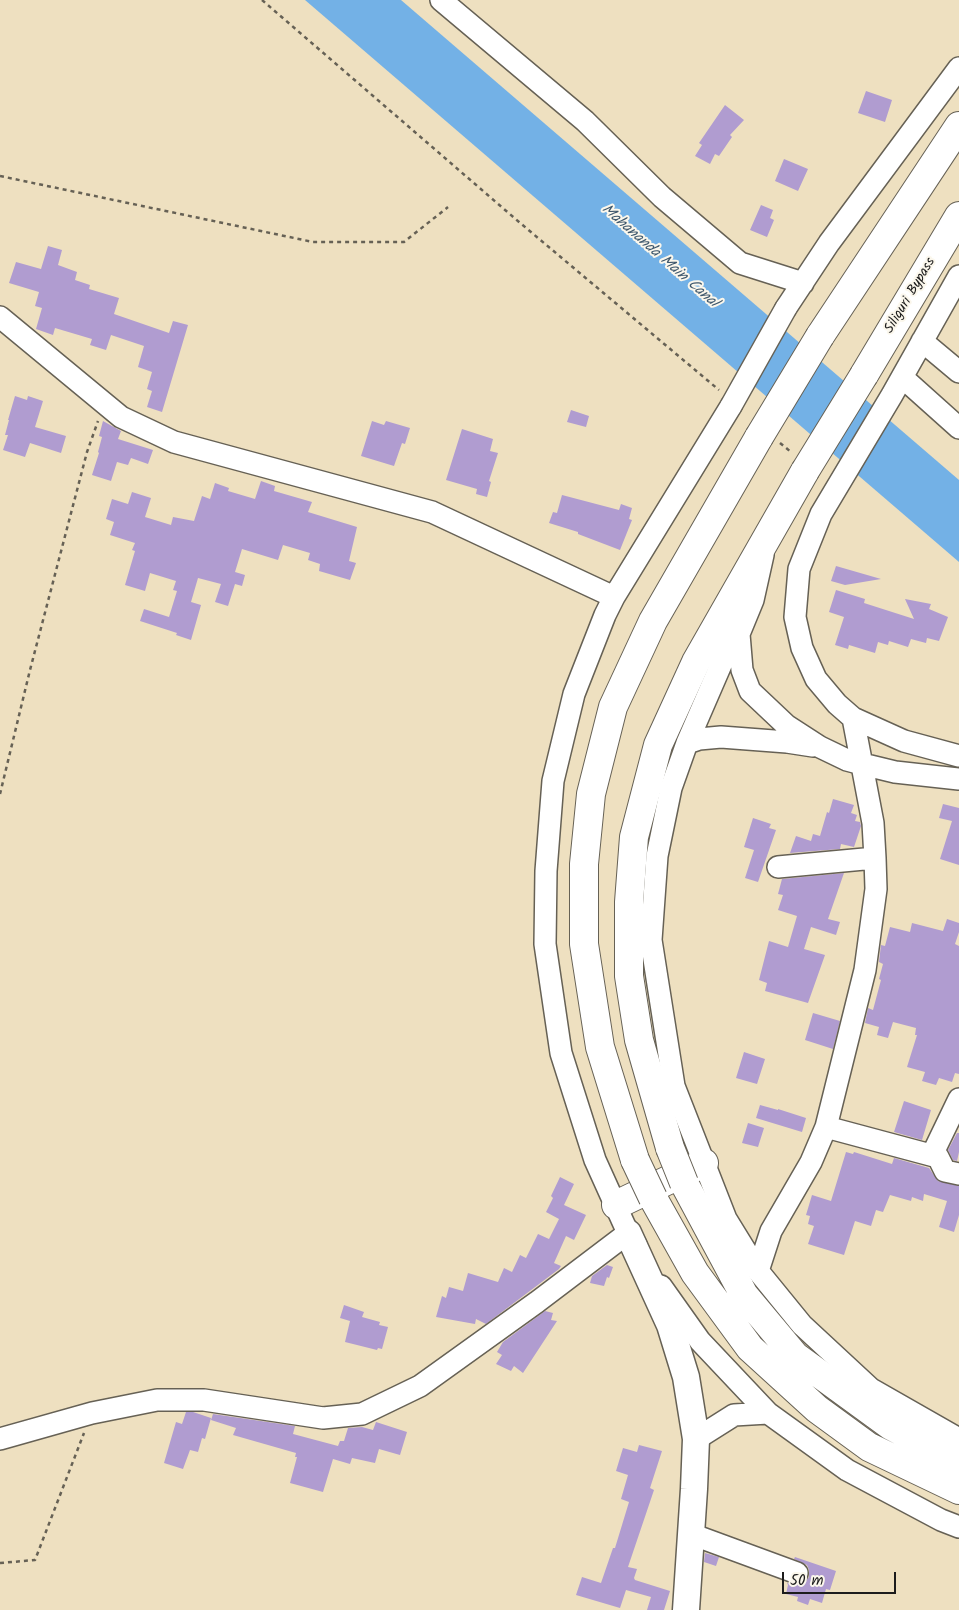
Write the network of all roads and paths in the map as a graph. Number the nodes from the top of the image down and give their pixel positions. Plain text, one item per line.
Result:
1 (262, 0) edge
2 (441, 0) edge
3 (959, 68) edge
4 (959, 126) edge
5 (0, 176) edge
6 (448, 207) dead end
7 (959, 216) edge
8 (959, 276) edge
9 (802, 283) junction
10 (0, 317) edge
11 (922, 341) junction
12 (959, 372) edge
13 (902, 377) junction
14 (727, 400) junction
15 (104, 402) junction
16 (959, 428) edge
17 (767, 438) junction
18 (801, 464) junction
19 (769, 532) junction
20 (614, 597) junction
21 (739, 634) junction
22 (853, 718) junction
23 (687, 742) junction
24 (820, 747) junction
25 (959, 756) edge
26 (862, 764) junction
27 (959, 779) edge
28 (0, 794) edge
29 (875, 858) junction
30 (778, 867) dead end
31 (959, 1098) edge
32 (826, 1127) junction
33 (932, 1156) junction
34 (704, 1163) junction
35 (959, 1174) edge
36 (616, 1205) junction
37 (628, 1233) junction
38 (758, 1271) junction
39 (92, 1413) junction
40 (768, 1413) junction
41 (0, 1439) edge
42 (696, 1439) junction
43 (959, 1439) edge
44 (959, 1462) edge
45 (959, 1490) edge
46 (959, 1527) edge
47 (691, 1534) junction
48 (0, 1563) edge
49 (797, 1573) dead end
50 (686, 1610) edge

1 - 14 path
2 - 9 street
3 - 9 street
4 - 17 highway, bridge
5 - 6 path
7 - 18 highway, Siliguri Bypass, bridge
8 - 11 street
9 - 14 street, bridge
10 - 15 street
11 - 12 street
11 - 13 street
13 - 16 street
13 - 22 street
14 - 20 street
15 - 20 street
15 - 28 path
17 - 18 path
17 - 45 highway, bridge
18 - 19 highway, Siliguri Bypass
19 - 21 street
19 - 44 highway, Siliguri Bypass, bridge
20 - 36 street
21 - 23 street
21 - 24 street
22 - 25 street
22 - 26 street
23 - 24 street
23 - 34 street
24 - 26 street
26 - 27 street
26 - 29 street
29 - 30 street
29 - 32 street
31 - 33 street
32 - 33 street
32 - 38 street
33 - 35 street
34 - 36 highway
34 - 38 street
36 - 37 street
37 - 39 street
37 - 40 street
37 - 42 main road
38 - 43 street
39 - 41 street
39 - 48 path
40 - 42 street
40 - 46 street
42 - 47 main road
47 - 49 street
47 - 50 main road

